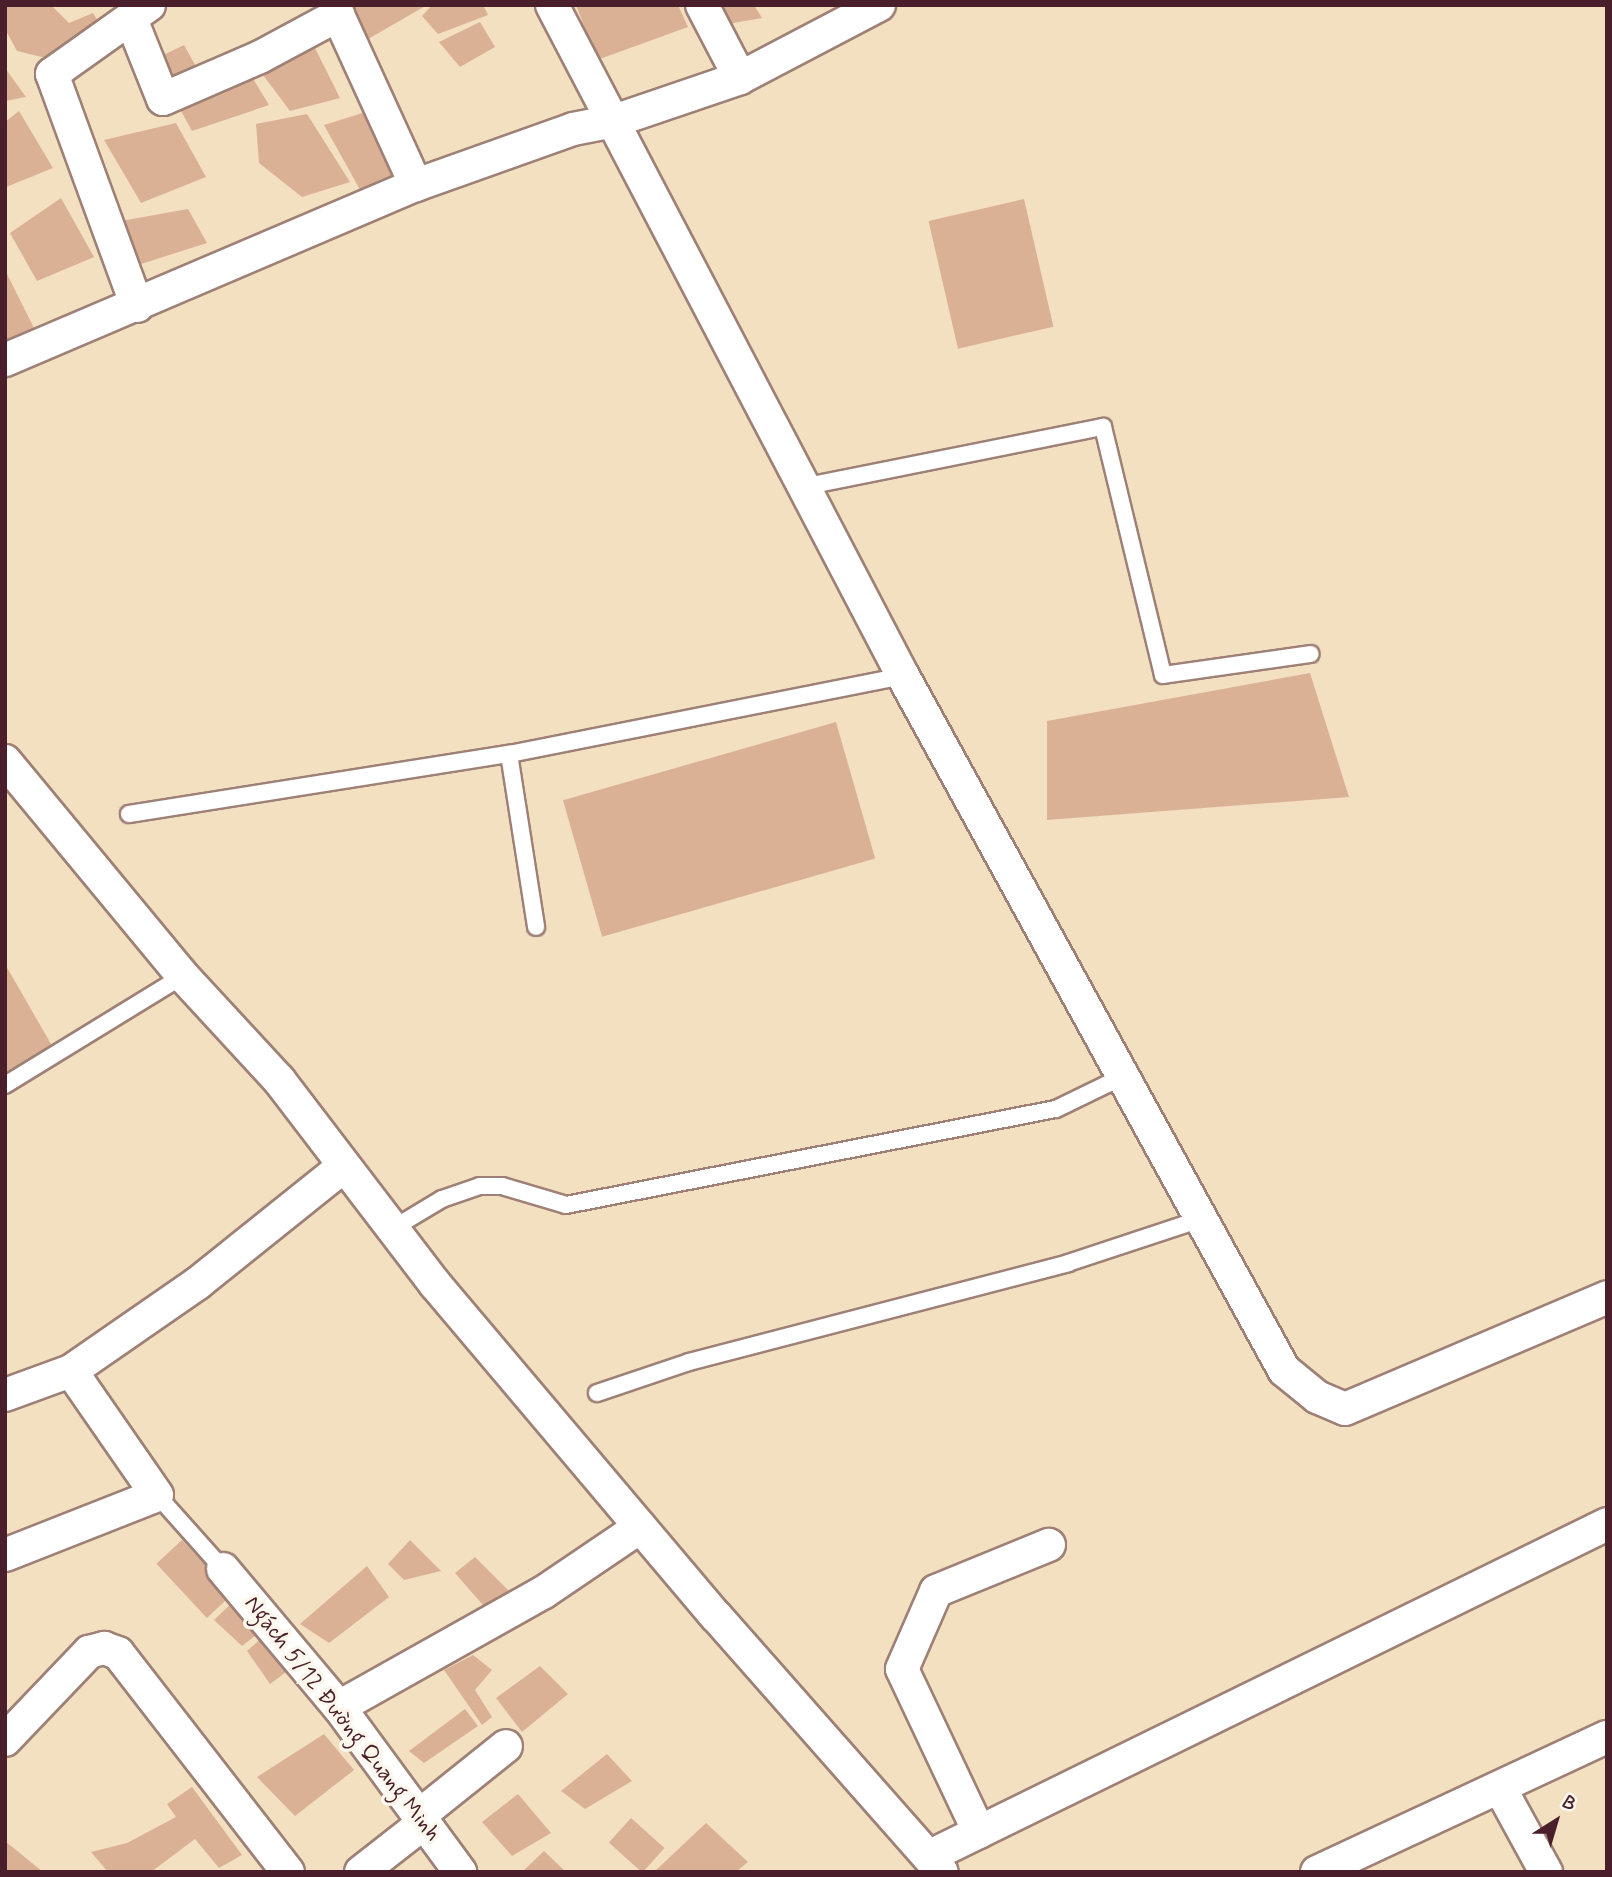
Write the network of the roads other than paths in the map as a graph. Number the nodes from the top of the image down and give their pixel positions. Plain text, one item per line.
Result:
1 (552, 5) edge
2 (702, 5) edge
3 (880, 5) edge
4 (140, 12) edge
5 (740, 78) junction
6 (614, 121) junction
7 (416, 185) junction
8 (137, 306) junction
9 (5, 360) edge
10 (802, 487) junction
11 (1311, 654) dead end
12 (903, 676) junction
13 (509, 754) junction
14 (5, 761) edge
15 (129, 814) dead end
16 (536, 927) dead end
17 (183, 976) junction
18 (1124, 1076) junction
19 (5, 1085) edge
20 (344, 1166) junction
21 (1204, 1218) junction
22 (392, 1229) junction
23 (1607, 1297) edge
24 (71, 1371) junction
25 (597, 1393) dead end
26 (5, 1395) edge
27 (157, 1494) junction
28 (1607, 1524) edge
29 (640, 1527) junction
30 (1049, 1545) dead end
31 (5, 1555) edge
32 (223, 1569) joint
33 (338, 1707) junction
34 (1607, 1737) edge
35 (5, 1740) edge
36 (506, 1746) dead end
37 (1500, 1788) junction
38 (422, 1819) junction
39 (979, 1832) junction
40 (936, 1864) edge
41 (288, 1872) edge
42 (361, 1872) edge
43 (460, 1872) edge
44 (1317, 1872) edge
45 (1546, 1872) edge

1 - 6 street
2 - 5 street
3 - 5 street
4 - 7 street
4 - 8 street
5 - 6 street
6 - 7 street
6 - 10 street
7 - 8 street
8 - 9 street
10 - 11 lane
10 - 12 street
12 - 13 lane
12 - 18 street
13 - 15 lane
13 - 16 lane
14 - 17 street
17 - 19 lane
17 - 20 street
18 - 21 street
18 - 22 lane
20 - 22 street
20 - 24 street
21 - 23 street
21 - 25 lane
22 - 29 street
24 - 26 street
24 - 27 street
27 - 31 street
27 - 32 lane
28 - 39 street
29 - 33 street
29 - 40 street
30 - 39 street
32 - 33 street, Ngách 5/12 Đường Quang Minh
33 - 38 street, Ngách 5/12 Đường Quang Minh
34 - 37 street
35 - 41 street
36 - 38 street
37 - 44 street
37 - 45 street
38 - 42 street
38 - 43 street, Ngách 5/12 Đường Quang Minh
39 - 40 street

